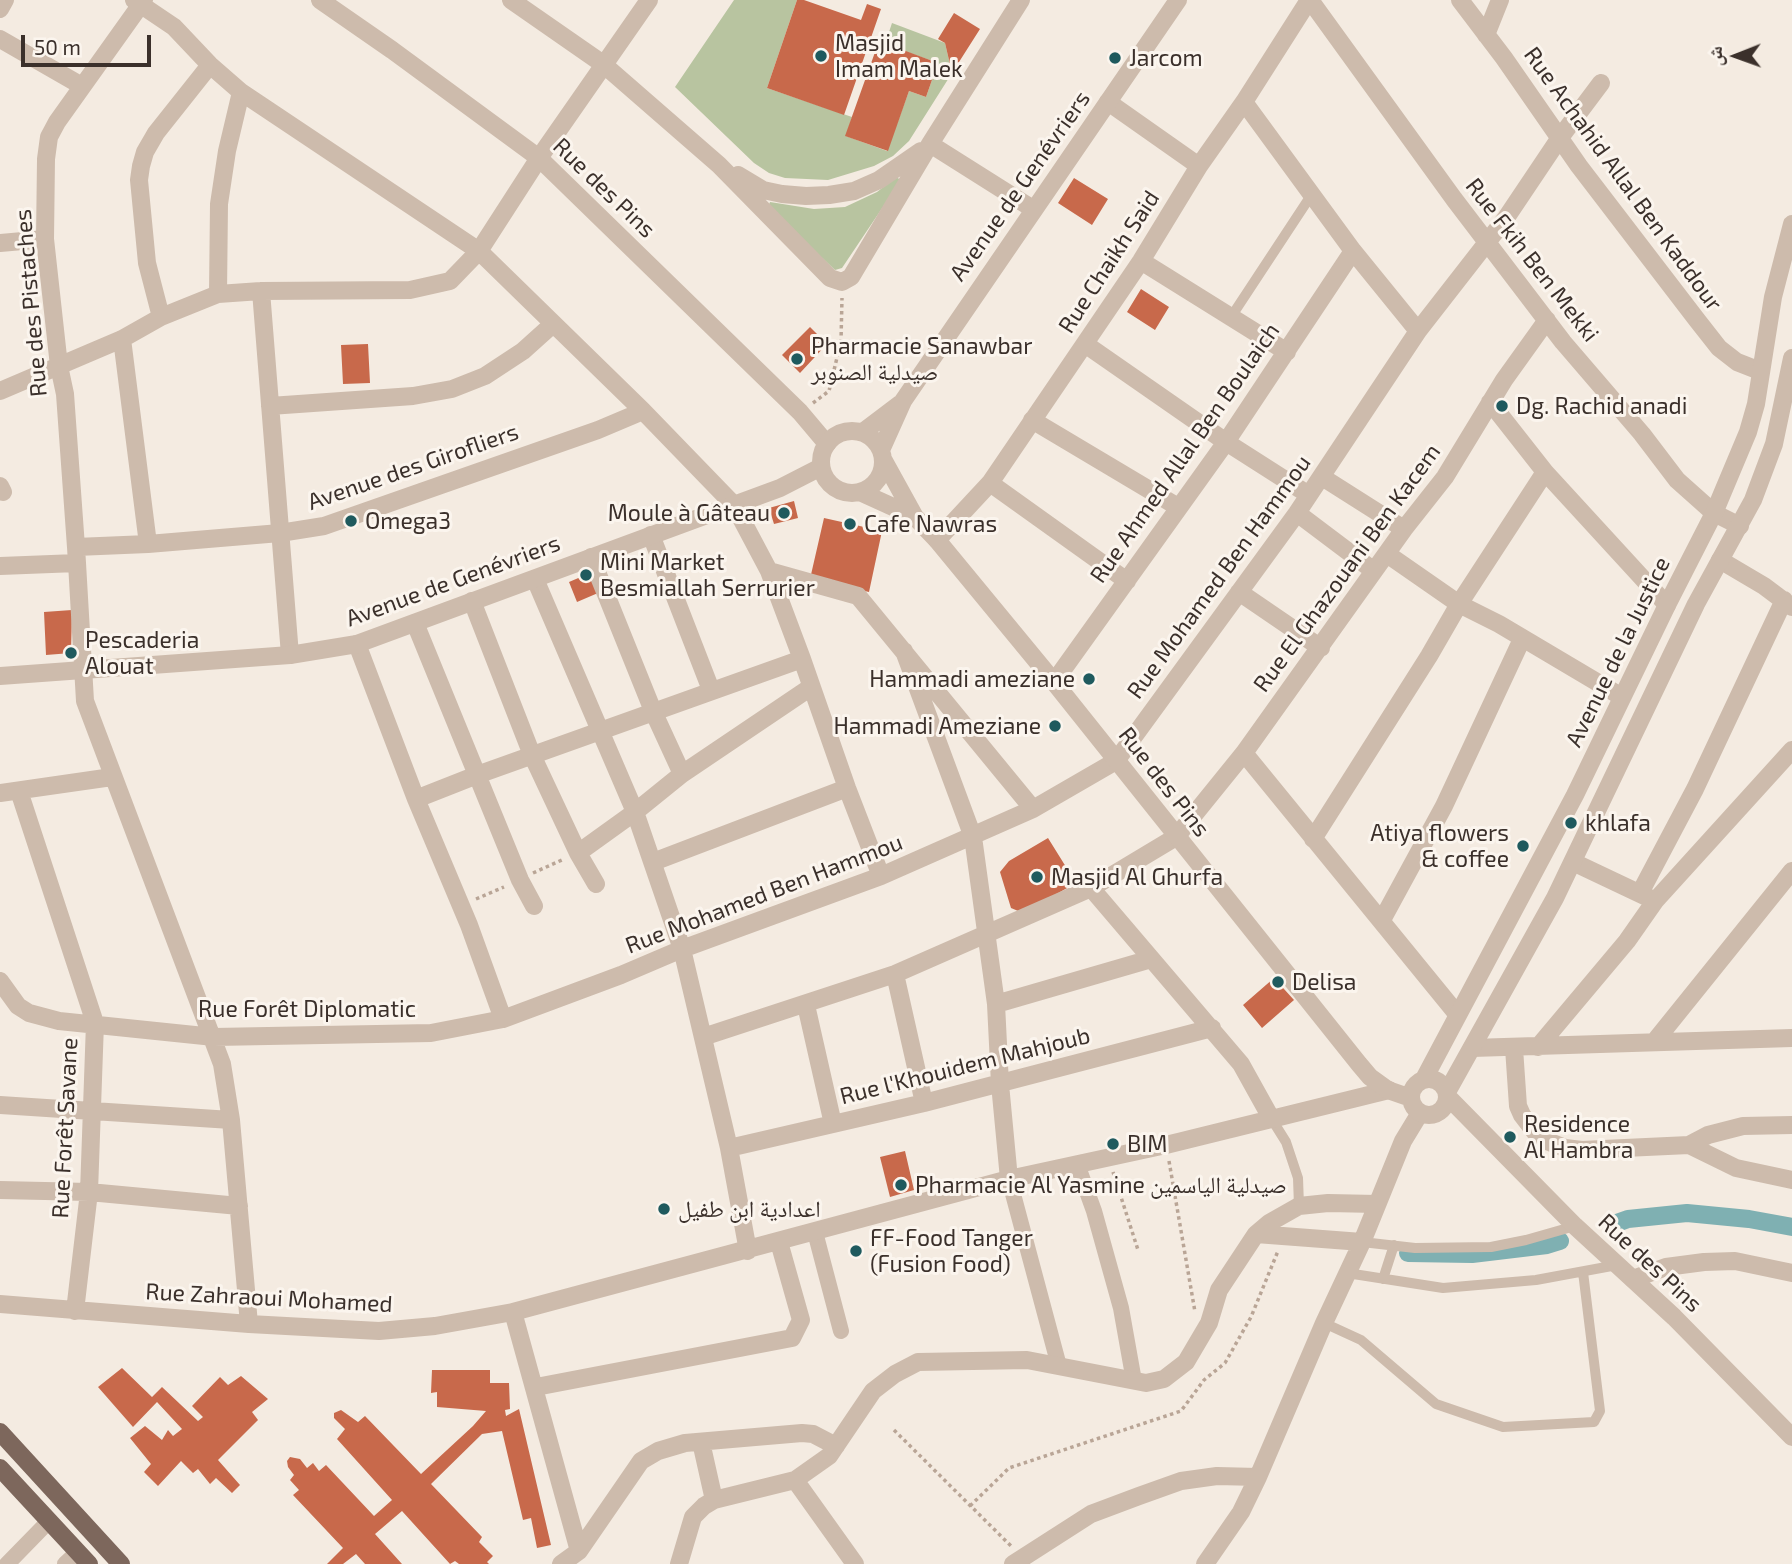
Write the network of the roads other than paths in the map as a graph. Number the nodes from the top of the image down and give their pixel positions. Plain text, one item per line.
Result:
1 (5, 0) edge
2 (320, 0) edge
3 (511, 0) edge
4 (649, 0) edge
5 (1021, 0) edge
6 (1178, 0) edge
7 (1309, 0) edge
8 (1460, 0) edge
9 (1500, 0) edge
10 (139, 1) edge
11 (532, 6) edge
12 (0, 9) edge
13 (1486, 35) junction
14 (0, 39) edge
15 (210, 65) junction
16 (603, 65) junction
17 (1601, 83) dead end
18 (82, 86) junction
19 (241, 92) junction
20 (1108, 102) junction
21 (1244, 103) junction
22 (1559, 139) junction
23 (930, 145) junction
24 (538, 158) junction
25 (719, 165) junction
26 (1199, 166) junction
27 (1312, 194) junction
28 (1033, 209) junction
29 (1792, 224) edge
30 (46, 239) junction
31 (1486, 242) junction
32 (0, 243) edge
33 (479, 251) junction
34 (1353, 251) junction
35 (1141, 261) junction
36 (261, 291) junction
37 (218, 294) junction
38 (160, 317) junction
39 (1231, 317) junction
40 (1547, 320) junction
41 (553, 324) junction
42 (1418, 331) junction
43 (122, 339) junction
44 (1084, 344) junction
45 (1286, 352) junction
46 (1792, 364) edge
47 (59, 366) junction
48 (1760, 371) junction
49 (0, 391) edge
50 (903, 401) junction
51 (1490, 402) junction
52 (270, 406) junction
53 (643, 411) junction
54 (1032, 420) junction
55 (863, 432) junction
56 (1226, 442) junction
57 (827, 443) junction
58 (882, 455) junction
59 (821, 467) junction
60 (1545, 472) junction
61 (1322, 477) junction
62 (990, 483) junction
63 (860, 492) junction
64 (1309, 495) junction
65 (734, 505) junction
66 (1178, 507) junction
67 (1297, 513) junction
68 (1714, 513) junction
69 (915, 517) junction
70 (1740, 526) junction
71 (1404, 529) junction
72 (280, 533) junction
73 (651, 535) junction
74 (937, 540) junction
75 (148, 544) junction
76 (1387, 554) junction
77 (76, 555) junction
78 (591, 557) junction
79 (1720, 560) junction
80 (0, 566) edge
81 (769, 571) junction
82 (1374, 571) junction
83 (535, 579) junction
84 (1127, 581) junction
85 (1239, 592) junction
86 (472, 601) junction
87 (1459, 604) junction
88 (1788, 604) edge
89 (1667, 605) junction
90 (415, 623) junction
91 (1522, 639) junction
92 (358, 644) junction
93 (1321, 648) junction
94 (904, 651) junction
95 (290, 655) junction
96 (802, 659) junction
97 (84, 670) junction
98 (0, 676) edge
99 (1054, 682) junction
100 (811, 687) junction
101 (711, 690) junction
102 (1622, 697) junction
103 (653, 711) junction
104 (599, 731) junction
105 (1792, 750) edge
106 (1244, 753) junction
107 (532, 755) junction
108 (1116, 761) junction
109 (682, 774) junction
110 (477, 775) junction
111 (112, 777) junction
112 (847, 788) junction
113 (19, 791) junction
114 (0, 793) edge
115 (416, 799) junction
116 (1033, 809) junction
117 (635, 813) junction
118 (1176, 837) junction
119 (973, 838) junction
120 (1313, 839) junction
121 (578, 853) junction
122 (653, 862) junction
123 (1573, 862) junction
124 (1792, 871) edge
125 (881, 876) junction
126 (596, 884) dead end
127 (1091, 888) junction
128 (1648, 897) junction
129 (534, 906) dead end
130 (1382, 920) junction
131 (986, 935) junction
132 (682, 949) junction
133 (1151, 959) junction
134 (895, 974) junction
135 (0, 981) edge
136 (996, 1004) junction
137 (806, 1005) junction
138 (1457, 1014) junction
139 (503, 1019) junction
140 (95, 1023) junction
141 (1212, 1028) junction
142 (703, 1037) junction
143 (214, 1038) junction
144 (1792, 1038) edge
145 (1655, 1041) junction
146 (1538, 1047) junction
147 (1472, 1048) junction
148 (1514, 1048) junction
149 (1424, 1079) junction
150 (999, 1084) junction
151 (1389, 1090) junction
152 (1444, 1101) junction
153 (924, 1103) junction
154 (0, 1105) edge
155 (1415, 1106) junction
156 (91, 1111) junction
157 (1271, 1118) junction
158 (230, 1120) junction
159 (833, 1124) junction
160 (1792, 1125) edge
161 (1689, 1145) junction
162 (729, 1148) junction
163 (1077, 1164) junction
164 (1009, 1180) junction
165 (1792, 1180) edge
166 (0, 1190) edge
167 (89, 1192) junction
168 (1377, 1203) junction
169 (239, 1206) junction
170 (1299, 1206) junction
171 (1575, 1227) junction
172 (816, 1233) junction
173 (1256, 1234) junction
174 (779, 1242) junction
175 (1362, 1242) junction
176 (1394, 1245) junction
177 (748, 1251) junction
178 (1617, 1265) junction
179 (1583, 1272) junction
180 (1347, 1273) junction
181 (1792, 1273) edge
182 (1383, 1279) junction
183 (1633, 1279) junction
184 (0, 1304) edge
185 (75, 1311) junction
186 (513, 1312) junction
187 (1324, 1323) junction
188 (249, 1324) junction
189 (841, 1331) dead end
190 (1059, 1366) junction
191 (1134, 1381) junction
192 (536, 1387) junction
193 (0, 1432) edge
194 (1792, 1437) edge
195 (701, 1442) junction
196 (836, 1446) junction
197 (0, 1468) edge
198 (1258, 1477) junction
199 (794, 1480) junction
200 (714, 1500) junction
201 (50, 1521) junction
202 (579, 1551) junction
203 (78, 1560) edge
204 (1021, 1562) edge
205 (7, 1564) edge
206 (121, 1564) edge
207 (561, 1564) edge
208 (679, 1564) edge
209 (855, 1564) edge
210 (1205, 1564) edge

1 - 12 street
2 - 24 street, Rue des Pins
3 - 11 street
4 - 16 street
5 - 23 street
6 - 20 street, Avenue de Genévriers
7 - 21 street, Rue Chaikh Said
7 - 31 street, Rue Fkih Ben Mekki
8 - 13 street, Rue Achahid Allal Ben Kaddour
9 - 13 street
10 - 15 street
10 - 18 street, Rue des Pistaches
11 - 16 street
13 - 22 street, Rue Achahid Allal Ben Kaddour
14 - 18 street
15 - 19 street
15 - 38 street
16 - 24 street
16 - 25 street
17 - 22 street, Rue Mohamed Ben Hammou
18 - 30 street, Rue des Pistaches
19 - 33 street
19 - 37 street
20 - 26 street
20 - 28 street, Avenue de Genévriers
21 - 26 street, Rue Chaikh Said
21 - 27 street
22 - 31 street, Rue Mohamed Ben Hammou
22 - 48 street, Rue Achahid Allal Ben Kaddour
23 - 25 street
23 - 25 street
23 - 28 street
24 - 33 street
24 - 57 street, Rue des Pins
26 - 35 street, Rue Chaikh Said
27 - 34 street
27 - 39 lane
28 - 50 street, Avenue de Genévriers
29 - 48 street, Avenue de la Justice
30 - 32 street
30 - 47 street, Rue des Pistaches
31 - 40 street, Rue Fkih Ben Mekki
31 - 42 street, Rue Mohamed Ben Hammou
33 - 36 street
33 - 41 street
34 - 42 street
34 - 45 street, Rue Ahmed Allal Ben Boulaich
35 - 39 street
35 - 44 street, Rue Chaikh Said
36 - 37 street
36 - 52 street
37 - 38 street
38 - 43 street
39 - 45 street
40 - 51 street, Rue El Ghazouani Ben Kacem
40 - 68 street, Rue Fkih Ben Mekki
41 - 52 street
41 - 53 street
42 - 61 street, Rue Mohamed Ben Hammou
43 - 47 street
43 - 75 street
44 - 54 street, Rue Chaikh Said
44 - 56 street
45 - 56 street, Rue Ahmed Allal Ben Boulaich
46 - 70 street
47 - 49 street
47 - 77 street, Rue des Pistaches
48 - 68 street, Avenue de la Justice
50 - 55 street, Avenue de Genévriers
50 - 58 street, Avenue de Genévriers
51 - 60 street
51 - 71 street, Rue El Ghazouani Ben Kacem
52 - 72 street
53 - 65 street
53 - 72 street, Avenue des Girofliers
54 - 62 street, Rue Chaikh Said
54 - 66 street
55 - 57 street
55 - 58 street
56 - 64 street
56 - 66 street, Rue Ahmed Allal Ben Boulaich
57 - 59 street
58 - 63 street
58 - 69 street, Rue des Pins
59 - 63 street
59 - 65 street, Avenue de Genévriers
60 - 87 street
60 - 89 street
61 - 64 street, Rue Mohamed Ben Hammou
61 - 71 street
62 - 74 street, Rue Chaikh Said
62 - 84 street
63 - 69 street, Rue des Pins
64 - 67 street, Rue Mohamed Ben Hammou
65 - 73 street, Avenue de Genévriers
65 - 81 street
66 - 84 street, Rue Ahmed Allal Ben Boulaich
67 - 82 street
67 - 85 street, Rue Mohamed Ben Hammou
68 - 70 street, Rue Fkih Ben Mekki
68 - 89 street, Avenue de la Justice
69 - 74 street, Rue des Pins
70 - 79 street
71 - 76 street, Rue El Ghazouani Ben Kacem
72 - 75 street, Avenue des Girofliers
72 - 95 street
73 - 78 street, Avenue de Genévriers
73 - 101 street
74 - 99 street, Rue des Pins
75 - 77 street, Avenue des Girofliers
76 - 82 street, Rue El Ghazouani Ben Kacem
76 - 87 street
77 - 80 street, Avenue des Girofliers
77 - 97 street, Rue des Pistaches
78 - 83 street, Avenue de Genévriers
78 - 103 street
79 - 88 street
79 - 123 street
81 - 94 street
81 - 96 street
82 - 93 street, Rue El Ghazouani Ben Kacem
83 - 86 street, Avenue de Genévriers
83 - 104 street
84 - 99 street, Rue Ahmed Allal Ben Boulaich
85 - 93 street
85 - 108 street, Rue Mohamed Ben Hammou
86 - 90 street, Avenue de Genévriers
86 - 107 street
87 - 91 street
87 - 120 street
88 - 128 street
89 - 102 street, Avenue de la Justice
90 - 92 street, Avenue de Genévriers
90 - 110 street
91 - 102 street
91 - 130 street
92 - 95 street, Avenue de Genévriers
92 - 115 street
93 - 106 street, Rue El Ghazouani Ben Kacem
94 - 116 street
94 - 119 street
95 - 97 street, Avenue de Genévriers
96 - 100 street
96 - 101 street
97 - 98 street, Avenue de Genévriers
97 - 111 street, Rue des Pistaches
99 - 108 street, Rue des Pins
100 - 109 street
100 - 112 street
101 - 103 street
102 - 138 street, Avenue de la Justice
103 - 104 street
103 - 109 street
104 - 107 street
104 - 117 street
105 - 128 street
106 - 118 street, Rue El Ghazouani Ben Kacem
106 - 120 street
107 - 110 street
107 - 121 street
108 - 116 street, Rue Mohamed Ben Hammou
108 - 118 street, Rue des Pins
109 - 117 street
110 - 115 street
110 - 129 street
111 - 113 street
111 - 143 street, Rue des Pistaches
112 - 122 street
112 - 125 street
113 - 114 street
113 - 140 street, Rue Forêt Savane
115 - 139 street
116 - 119 street, Rue Mohamed Ben Hammou
117 - 121 street
117 - 122 street
118 - 127 street
118 - 151 street, Rue des Pins
119 - 125 street, Rue Mohamed Ben Hammou
119 - 131 street
120 - 130 street
121 - 126 street
122 - 132 street
123 - 128 street
123 - 147 street
124 - 145 street
125 - 132 street, Rue Mohamed Ben Hammou
127 - 131 street
127 - 133 street
128 - 146 street
130 - 138 street
131 - 134 street
131 - 136 street
132 - 139 street, Rue Mohamed Ben Hammou
132 - 142 street
133 - 136 street
133 - 141 street
134 - 137 street
134 - 153 street
135 - 140 street, Rue Forêt Diplomatic
136 - 150 street
137 - 142 street
137 - 159 street
138 - 149 street, Avenue de la Justice
139 - 143 street, Rue Forêt Diplomatic
140 - 143 street, Rue Forêt Diplomatic
140 - 156 street, Rue Forêt Savane
141 - 150 street, Rue l'Khouidem Mahjoub
141 - 157 street
142 - 162 street
143 - 158 street, Rue des Pistaches
144 - 145 street
145 - 146 street
146 - 148 street
147 - 148 street
147 - 152 street
148 - 161 street
149 - 152 street
149 - 155 street
150 - 153 street, Rue l'Khouidem Mahjoub
150 - 164 street
151 - 155 street, Rue des Pins
151 - 157 street, Rue Zahraoui Mohamed
152 - 155 street
152 - 171 street, Rue des Pins
153 - 159 street, Rue l'Khouidem Mahjoub
154 - 156 street
155 - 168 street
156 - 158 street
156 - 167 street, Rue Forêt Savane
157 - 163 street, Rue Zahraoui Mohamed
157 - 170 lane
158 - 169 street, Rue des Pistaches
159 - 162 street, Rue l'Khouidem Mahjoub
160 - 161 street
161 - 165 street
162 - 177 street
163 - 164 street, Rue Zahraoui Mohamed
163 - 191 street
164 - 172 street, Rue Zahraoui Mohamed
164 - 190 street
166 - 167 street
167 - 169 street
167 - 185 street, Rue Forêt Savane
168 - 170 street
168 - 175 street
169 - 188 street, Rue des Pistaches
170 - 173 street
171 - 176 lane
171 - 178 street, Rue des Pins
172 - 174 street, Rue Zahraoui Mohamed
172 - 189 street
173 - 175 street
173 - 191 street
174 - 177 street, Rue Zahraoui Mohamed
174 - 192 street
175 - 176 lane
175 - 180 street
176 - 182 lane
177 - 186 street, Rue Zahraoui Mohamed
178 - 179 lane
178 - 183 street, Rue des Pins
179 - 182 lane
179 - 187 lane
180 - 182 lane
180 - 187 street
181 - 183 street
183 - 194 street, Rue des Pins
184 - 185 street, Rue Zahraoui Mohamed
185 - 188 street, Rue Zahraoui Mohamed
186 - 188 street, Rue Zahraoui Mohamed
186 - 192 street
187 - 198 street
190 - 191 street
190 - 196 street
192 - 202 street
193 - 206 main road
195 - 196 street
195 - 200 street
195 - 202 street
196 - 199 street
197 - 201 main road
198 - 204 street
198 - 210 street
199 - 200 street
199 - 209 street
200 - 208 street
201 - 203 main road
201 - 205 street
202 - 207 street

